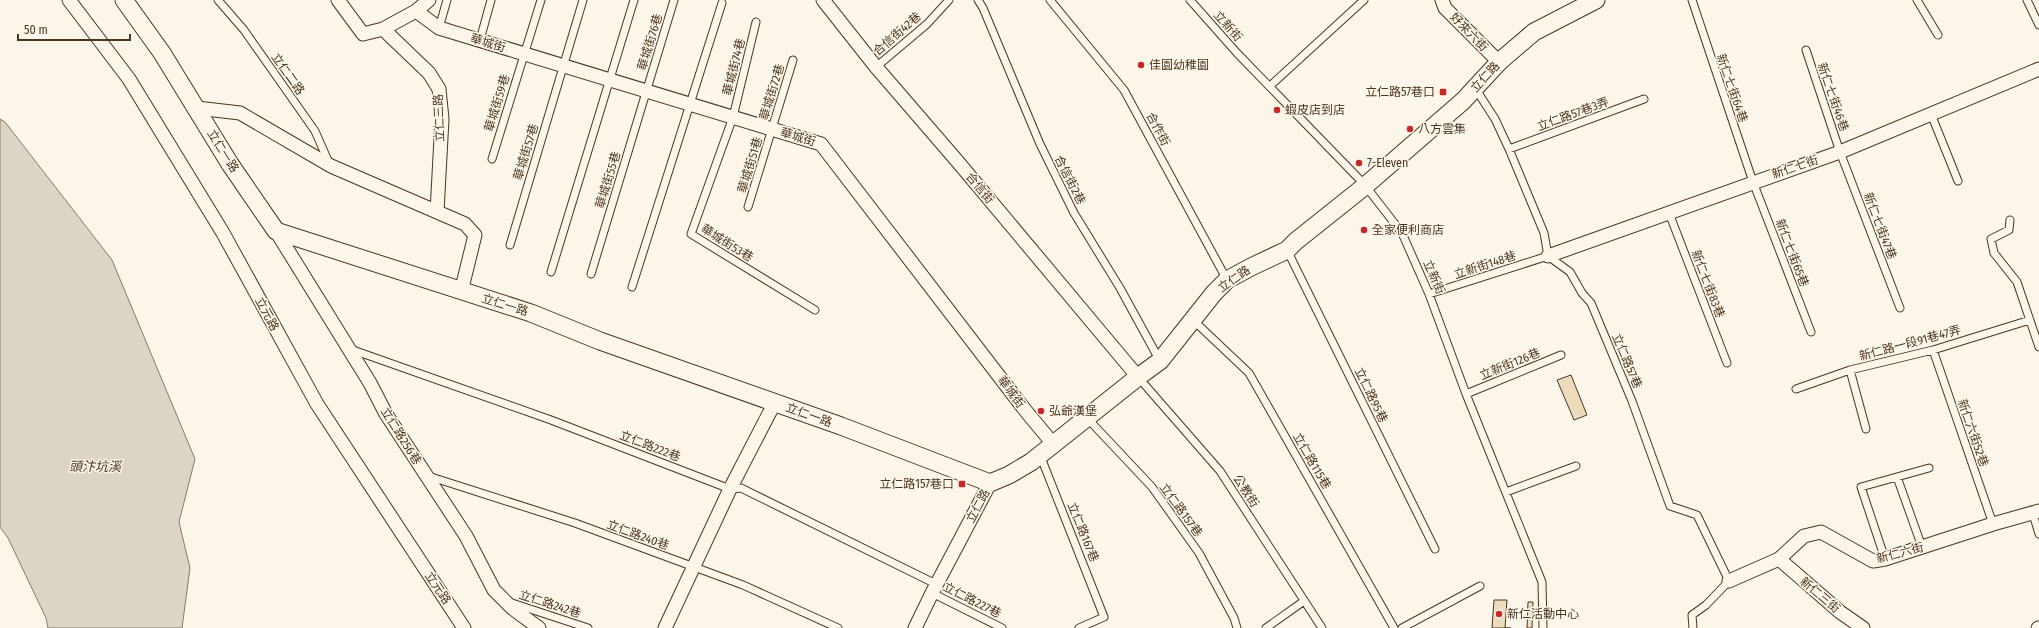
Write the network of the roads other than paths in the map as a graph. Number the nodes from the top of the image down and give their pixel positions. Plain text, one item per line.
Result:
1 (69, 0) edge
2 (124, 0) edge
3 (218, 0) edge
4 (338, 0) edge
5 (429, 0) edge
6 (447, 0) edge
7 (491, 0) edge
8 (541, 0) edge
9 (583, 0) edge
10 (634, 0) edge
11 (674, 0) edge
12 (823, 0) edge
13 (949, 0) edge
14 (978, 0) edge
15 (1050, 0) edge
16 (1190, 0) edge
17 (1364, 0) edge
18 (1442, 0) edge
19 (1595, 0) edge
20 (1692, 0) edge
21 (1917, 0) edge
22 (2027, 0) edge
23 (722, 3) dead end
24 (416, 11) junction
25 (756, 22) dead end
26 (2039, 25) edge
27 (439, 28) junction
28 (383, 29) junction
29 (1938, 35) dead end
30 (480, 40) junction
31 (1806, 50) dead end
32 (524, 54) junction
33 (793, 60) dead end
34 (1499, 62) junction
35 (563, 66) junction
36 (876, 67) junction
37 (2039, 69) edge
38 (609, 80) junction
39 (1270, 86) junction
40 (1475, 88) junction
41 (646, 91) junction
42 (1644, 99) dead end
43 (690, 104) junction
44 (197, 108) junction
45 (1931, 114) junction
46 (732, 117) junction
47 (772, 129) junction
48 (1509, 149) junction
49 (1840, 152) junction
50 (492, 159) dead end
51 (331, 166) junction
52 (1958, 181) dead end
53 (1752, 182) junction
54 (1365, 186) junction
55 (748, 208) dead end
56 (437, 212) junction
57 (1669, 213) junction
58 (2010, 220) dead end
59 (276, 231) junction
60 (510, 245) dead end
61 (1287, 250) junction
62 (1548, 256) junction
63 (551, 272) dead end
64 (591, 274) dead end
65 (1227, 280) junction
66 (632, 287) dead end
67 (461, 292) junction
68 (1429, 294) junction
69 (1900, 308) dead end
70 (815, 310) dead end
71 (1193, 320) junction
72 (2030, 320) junction
73 (1811, 332) dead end
74 (346, 347) junction
75 (2039, 347) edge
76 (1933, 350) junction
77 (1561, 355) dead end
78 (1160, 361) junction
79 (1727, 363) dead end
80 (1850, 370) junction
81 (1138, 377) junction
82 (1796, 388) dead end
83 (1466, 394) junction
84 (774, 402) junction
85 (1087, 418) junction
86 (1866, 428) dead end
87 (1054, 445) junction
88 (1040, 455) junction
89 (1576, 466) dead end
90 (1930, 468) dead end
91 (426, 476) junction
92 (1897, 477) junction
93 (990, 483) junction
94 (730, 489) junction
95 (1506, 492) junction
96 (2036, 513) edge
97 (1993, 524) junction
98 (2039, 534) edge
99 (1922, 547) junction
100 (1435, 549) dead end
101 (1779, 559) junction
102 (1885, 559) junction
103 (693, 567) junction
104 (1729, 581) junction
105 (1480, 586) dead end
106 (934, 588) junction
107 (506, 601) junction
108 (1304, 601) junction
109 (464, 628) edge
110 (539, 628) edge
111 (588, 628) edge
112 (665, 628) edge
113 (838, 628) edge
114 (915, 628) edge
115 (1002, 628) edge
116 (1079, 628) edge
117 (1237, 628) edge
118 (1266, 628) edge
119 (1322, 628) edge
120 (1394, 628) edge
121 (1402, 628) edge
122 (1542, 628) edge
123 (1693, 628) edge
124 (1863, 628) edge

1 - 109 street, 立元路
2 - 44 street, 立仁一路
3 - 51 lane, 立仁二路
4 - 28 street
5 - 24 street
6 - 27 lane
7 - 30 lane
8 - 32 lane, 華城街59巷
9 - 35 lane, 華城街57巷
10 - 38 lane
11 - 41 lane, 華城街76巷
12 - 36 street, 合信街
13 - 36 lane, 合信街42巷
14 - 78 lane, 合信街2巷
15 - 65 lane, 合作街
16 - 39 lane, 立新街
17 - 39 lane
18 - 34 street, 好來六街
19 - 34 street, 立仁路
20 - 53 lane, 新仁七街64巷
21 - 29 lane
22 - 26 lane
23 - 43 lane
24 - 27 street, 華城街
24 - 28 street
25 - 46 lane, 華城街74巷
27 - 30 street, 華城街
28 - 56 street, 立仁三路
30 - 32 street, 華城街
31 - 49 lane, 新仁七街46巷
32 - 35 street, 華城街
32 - 50 lane, 華城街59巷
33 - 47 lane, 華城街72巷
34 - 40 street, 立仁路
35 - 38 street, 華城街
35 - 60 lane, 華城街57巷
36 - 81 street, 合信街
37 - 45 street, 新仁七街
38 - 41 street, 華城街
38 - 63 lane
39 - 54 lane, 立新街
40 - 48 lane
40 - 54 street, 立仁路
41 - 43 street, 華城街
41 - 64 lane, 華城街55巷
42 - 48 lane, 立仁路57巷3弄
43 - 46 street, 華城街
43 - 66 lane
44 - 51 street
44 - 59 street, 立仁一路
45 - 49 street, 新仁七街
45 - 52 lane
46 - 47 street, 華城街
46 - 70 lane, 華城街53巷
47 - 55 lane, 華城街51巷
47 - 87 street, 華城街
48 - 62 lane
49 - 53 street, 新仁七街
49 - 69 lane, 新仁七街47巷
51 - 56 street
53 - 57 street, 新仁七街
53 - 73 lane, 新仁七街65巷
54 - 61 street, 立仁路
54 - 68 lane, 立新街
56 - 67 street
57 - 62 street, 新仁七街
57 - 79 lane, 新仁七街83巷
58 - 72 lane
59 - 67 street, 立仁一路
59 - 74 street, 立仁路256巷
61 - 65 street, 立仁路
61 - 100 lane, 立仁路95巷
62 - 68 lane, 立新街148巷
62 - 104 lane, 立仁路57巷
65 - 71 street, 立仁路
67 - 84 street, 立仁一路
68 - 83 lane, 立新街
71 - 78 street, 立仁路
71 - 120 lane, 立仁路115巷
72 - 75 lane
72 - 76 lane, 新仁路一段91巷47弄
74 - 91 street, 立仁路256巷
74 - 94 lane, 立仁路222巷
76 - 80 lane, 新仁路一段91巷47弄
76 - 97 lane, 新仁六街52巷
77 - 83 lane, 立新街126巷
78 - 81 street, 立仁路
80 - 82 lane, 新仁路一段91巷47弄
80 - 86 lane
81 - 85 street, 立仁路
81 - 108 lane, 公教街
83 - 95 lane, 立新街
84 - 93 street, 立仁一路
84 - 94 street
85 - 87 street, 立仁路
85 - 117 lane, 立仁路157巷
87 - 88 street, 立仁路
88 - 93 street, 立仁路
88 - 116 lane, 立仁路167巷
89 - 95 lane
90 - 92 lane
91 - 103 lane, 立仁路240巷
91 - 107 street, 立仁路256巷
92 - 99 lane
92 - 102 lane
93 - 106 street, 立仁路
94 - 103 street
94 - 106 lane, 立仁路222巷
95 - 122 lane, 立新街
96 - 97 street, 新仁六街
96 - 98 lane
97 - 99 street, 新仁六街
99 - 102 street, 新仁六街
101 - 102 street, 新仁六街
101 - 104 street, 新仁六街
101 - 124 street, 新仁三街
103 - 112 street
103 - 113 lane, 立仁路240巷
104 - 123 lane
105 - 121 lane
106 - 114 street, 立仁路
106 - 115 lane, 立仁路227巷
107 - 110 street, 立仁路256巷
107 - 111 lane, 立仁路242巷
108 - 118 lane
108 - 119 lane, 公教街

